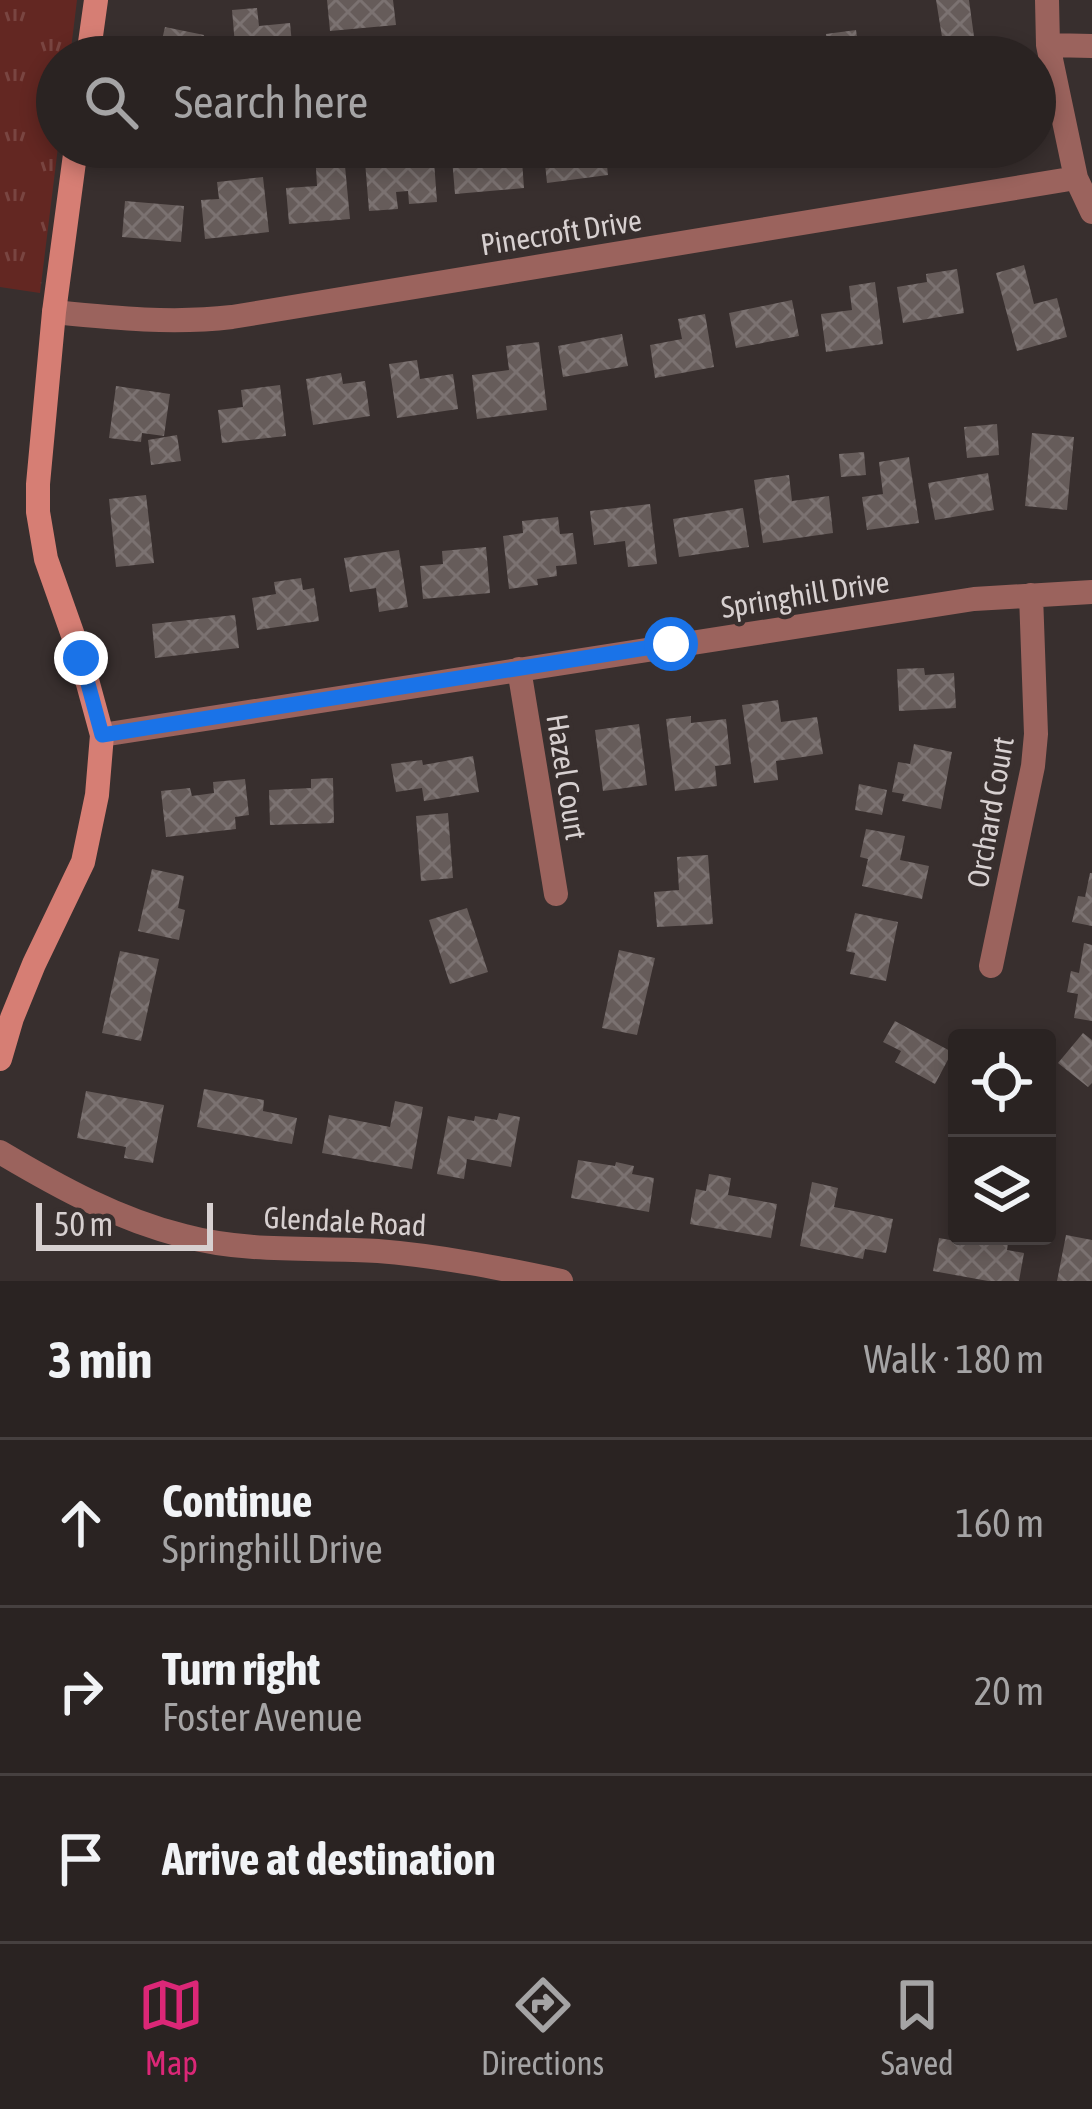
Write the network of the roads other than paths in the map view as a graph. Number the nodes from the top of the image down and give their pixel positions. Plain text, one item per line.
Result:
1 (96, 0) edge
2 (1047, 0) edge
3 (91, 36) edge
4 (1048, 36) edge
5 (1056, 45) edge
6 (1092, 46) edge
7 (1056, 83) edge
8 (73, 168) edge
9 (1076, 178) junction
10 (1092, 212) edge
11 (53, 312) junction
12 (1092, 592) edge
13 (1031, 595) junction
14 (519, 669) junction
15 (102, 735) junction
16 (556, 894) dead end
17 (991, 966) dead end
18 (0, 1059) edge
19 (0, 1152) edge
20 (446, 1269) edge
21 (561, 1281) edge

1 - 3 street
2 - 4 street
5 - 6 street
7 - 9 street
8 - 11 street
9 - 10 street
9 - 11 street, Pinecroft Drive
11 - 15 street
12 - 13 street, Springhill Drive
13 - 14 street, Springhill Drive
13 - 17 street, Orchard Court
14 - 15 street, Springhill Drive
14 - 16 street, Hazel Court
15 - 18 street
19 - 20 street, Glendale Road
20 - 21 street, Glendale Road

